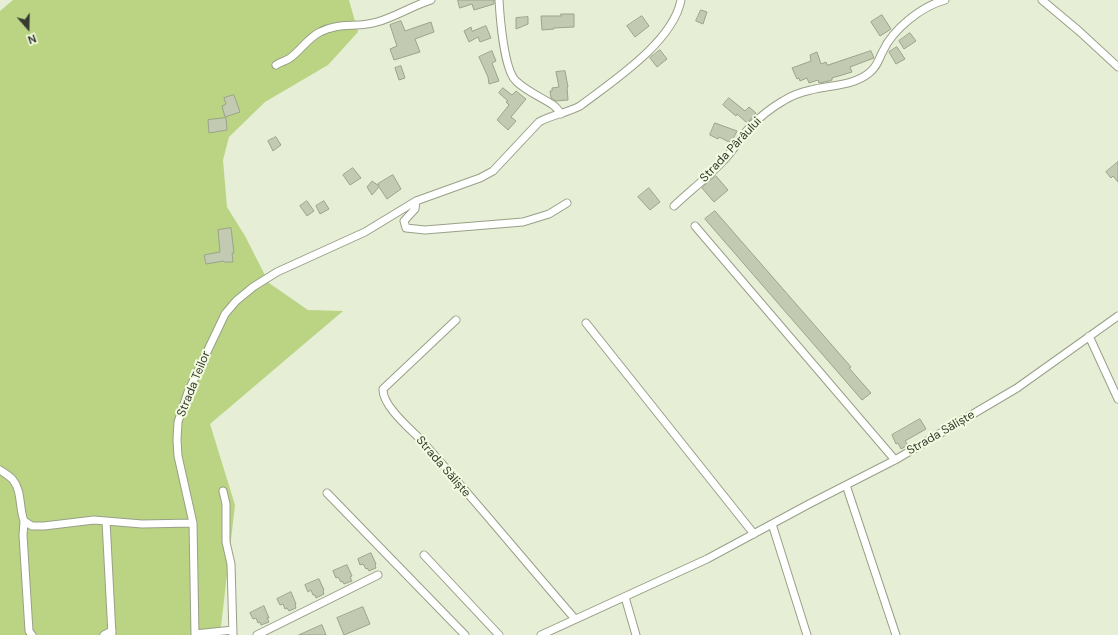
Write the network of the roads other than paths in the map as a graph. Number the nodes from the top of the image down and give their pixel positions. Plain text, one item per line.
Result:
1 (431, 0) edge
2 (499, 0) edge
3 (681, 0) edge
4 (945, 0) edge
5 (1042, 0) edge
6 (276, 64) dead end
7 (1118, 67) edge
8 (562, 114) junction
9 (416, 201) junction
10 (567, 203) dead end
11 (674, 206) dead end
12 (695, 226) dead end
13 (1118, 316) edge
14 (456, 320) dead end
15 (586, 323) dead end
16 (1089, 336) junction
17 (1118, 399) edge
18 (895, 460) junction
19 (0, 470) edge
20 (846, 485) junction
21 (223, 491) dead end
22 (327, 493) dead end
23 (24, 521) junction
24 (106, 521) junction
25 (193, 523) junction
26 (772, 524) junction
27 (754, 534) junction
28 (424, 555) dead end
29 (378, 575) dead end
30 (625, 597) junction
31 (575, 619) junction
32 (112, 633) edge
33 (233, 633) edge
34 (195, 634) edge
35 (32, 635) edge
36 (104, 635) edge
37 (257, 635) edge
38 (465, 635) edge
39 (499, 635) edge
40 (541, 635) edge
41 (636, 635) edge
42 (807, 635) edge
43 (896, 635) edge

1 - 6 street
2 - 8 street
3 - 8 street, Strada Teilor
4 - 11 street, Strada Pârâului
5 - 7 street
8 - 9 street, Strada Teilor
9 - 10 street
9 - 25 street, Strada Teilor
12 - 18 street
13 - 16 street, Strada Săliște
14 - 31 street, Strada Săliște
15 - 27 street
16 - 17 street
16 - 18 street, Strada Săliște
18 - 20 street, Strada Săliște
19 - 23 street
20 - 26 street, Strada Săliște
20 - 43 street
21 - 33 street
22 - 38 street
23 - 24 street
23 - 35 street
24 - 25 street
24 - 32 street
25 - 34 street, Strada Teilor
26 - 27 street, Strada Săliște
26 - 42 street
27 - 30 street, Strada Săliște
28 - 39 street
29 - 37 street
30 - 31 street, Strada Săliște
30 - 41 street
31 - 40 street, Strada Săliște
32 - 36 street
33 - 34 street

